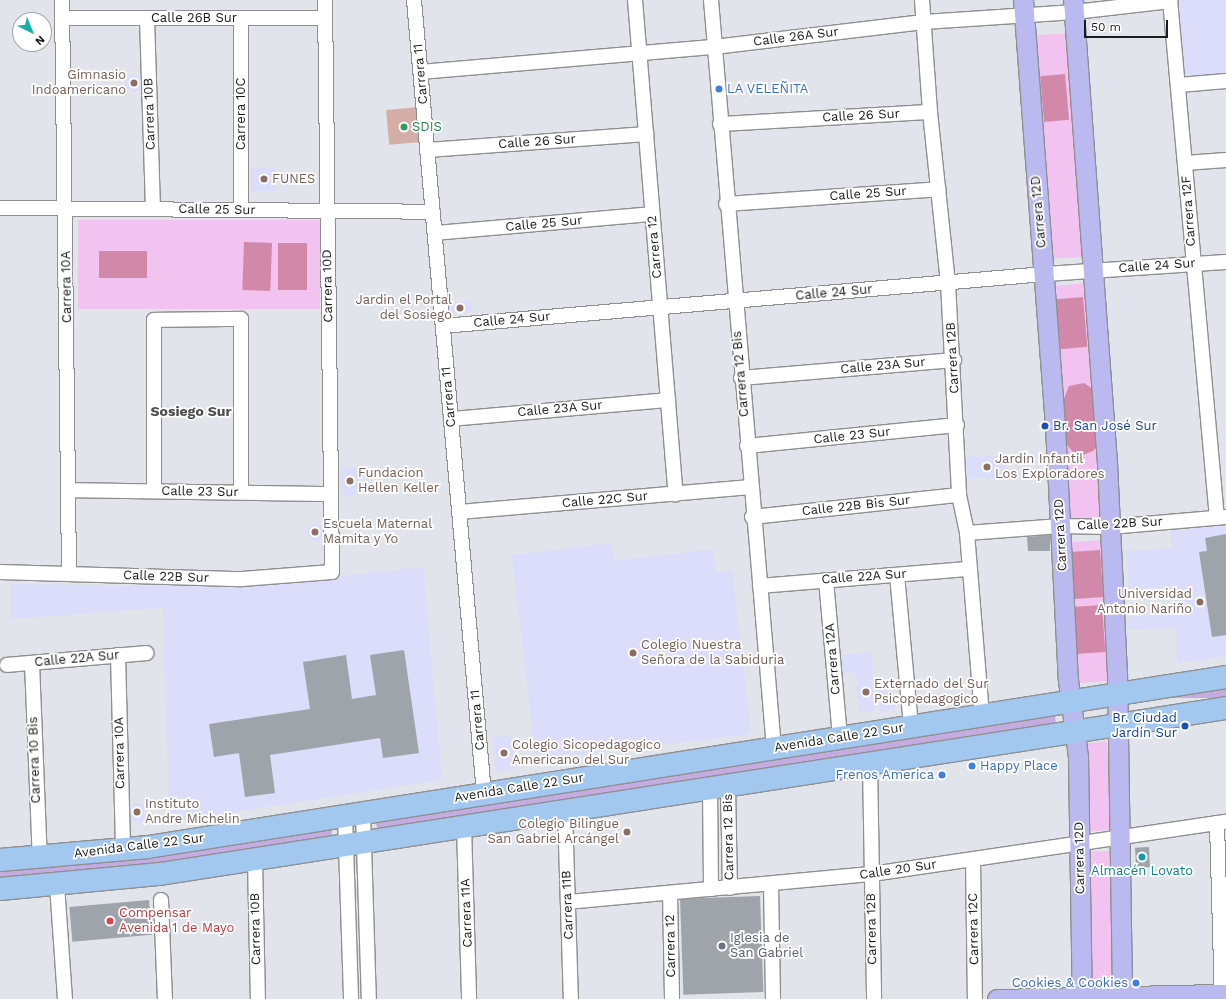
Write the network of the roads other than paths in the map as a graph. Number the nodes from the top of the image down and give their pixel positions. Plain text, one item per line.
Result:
1 (62, 0) edge
2 (325, 0) edge
3 (414, 0) edge
4 (634, 0) edge
5 (711, 0) edge
6 (922, 0) edge
7 (1170, 1) edge
8 (1074, 6) edge
9 (1024, 8) edge
10 (62, 18) junction
11 (147, 18) junction
12 (240, 18) junction
13 (325, 18) junction
14 (924, 22) junction
15 (714, 47) junction
16 (639, 53) junction
17 (421, 72) junction
18 (1226, 82) edge
19 (1179, 85) junction
20 (930, 112) junction
21 (720, 124) junction
22 (646, 134) junction
23 (428, 150) junction
24 (1226, 160) edge
25 (1185, 163) junction
26 (938, 189) junction
27 (726, 204) junction
28 (0, 208) edge
29 (66, 208) junction
30 (153, 209) junction
31 (241, 210) junction
32 (328, 211) junction
33 (433, 212) junction
34 (652, 214) junction
35 (435, 234) junction
36 (1226, 262) edge
37 (1193, 264) junction
38 (1095, 271) junction
39 (1045, 274) junction
40 (948, 283) junction
41 (734, 301) junction
42 (660, 308) junction
43 (443, 326) junction
44 (954, 360) junction
45 (741, 378) junction
46 (668, 400) junction
47 (451, 419) junction
48 (957, 425) junction
49 (747, 446) junction
50 (751, 487) junction
51 (69, 490) junction
52 (154, 491) junction
53 (241, 492) junction
54 (331, 494) junction
55 (676, 494) junction
56 (960, 495) junction
57 (459, 512) junction
58 (752, 517) junction
59 (1222, 517) edge
60 (1061, 526) junction
61 (1110, 527) junction
62 (967, 533) junction
63 (969, 569) junction
64 (0, 572) edge
65 (332, 572) joint
66 (69, 574) junction
67 (897, 575) junction
68 (826, 580) junction
69 (760, 586) junction
70 (146, 653) dead end
71 (118, 655) junction
72 (32, 663) junction
73 (7, 665) dead end
74 (1226, 677) edge
75 (1117, 695) junction
76 (1071, 702) junction
77 (1226, 708) edge
78 (982, 716) junction
79 (1117, 726) junction
80 (910, 727) junction
81 (1075, 732) junction
82 (840, 738) junction
83 (774, 748) junction
84 (870, 764) junction
85 (719, 787) junction
86 (484, 794) junction
87 (565, 812) junction
88 (354, 814) junction
89 (1222, 822) edge
90 (464, 827) junction
91 (1119, 838) junction
92 (355, 844) junction
93 (1080, 844) junction
94 (122, 850) junction
95 (40, 858) junction
96 (0, 860) edge
97 (255, 860) junction
98 (973, 860) junction
99 (872, 874) junction
100 (771, 884) junction
101 (57, 885) junction
102 (730, 888) junction
103 (0, 889) edge
104 (711, 889) junction
105 (670, 893) junction
106 (161, 900) dead end
107 (568, 902) junction
108 (1224, 996) edge
109 (1082, 998) edge
110 (1122, 998) edge
111 (65, 999) edge
112 (165, 999) edge
113 (258, 999) edge
114 (351, 999) edge
115 (369, 999) edge
116 (470, 999) edge
117 (571, 999) edge
118 (672, 999) edge
119 (774, 999) edge
120 (874, 999) edge
121 (975, 999) edge
122 (997, 999) edge

1 - 10 street, Carrera 10A
2 - 13 street, Carrera 10D
3 - 17 street, Carrera 11
4 - 16 street, Carrera 12
5 - 15 street, Carrera 12 Bis
6 - 14 street, Carrera 12B
7 - 8 street, Calle 26A Sur
7 - 19 street, Carrera 12F
8 - 9 street, Calle 26A Sur
8 - 38 street
9 - 14 street, Calle 26A Sur
9 - 39 street, Carrera 12D
10 - 11 street, Calle 26B Sur
10 - 29 street, Carrera 10A
11 - 12 street, Calle 26B Sur
11 - 30 street, Carrera 10B
12 - 13 street, Calle 26B Sur
12 - 31 street, Carrera 10C
13 - 32 street, Carrera 10D
14 - 15 street, Calle 26A Sur
14 - 20 street, Carrera 12B
15 - 16 street, Calle 26A Sur
15 - 21 street, Carrera 12 Bis
16 - 17 street, Calle 26A Sur
16 - 22 street, Carrera 12
17 - 23 street, Carrera 11
18 - 19 street
19 - 25 street, Carrera 12F
20 - 21 street, Calle 26 Sur
20 - 26 street, Carrera 12B
21 - 27 street, Carrera 12 Bis
22 - 23 street, Calle 26 Sur
22 - 34 street, Carrera 12
23 - 33 street, Carrera 11
24 - 25 street
25 - 37 street, Carrera 12F
26 - 27 street, Calle 25 Sur
26 - 40 street, Carrera 12B
27 - 41 street, Carrera 12 Bis
28 - 29 street, Calle 25 Sur
29 - 30 street, Calle 25 Sur
29 - 51 street, Carrera 10A
30 - 31 street, Calle 25 Sur
31 - 32 street, Calle 25 Sur
32 - 33 street, Calle 25 Sur
32 - 54 street, Carrera 10D
33 - 35 street, Carrera 11
34 - 35 street, Calle 25 Sur
34 - 42 street, Carrera 12
35 - 43 street, Carrera 11
36 - 37 street, Calle 24 Sur
37 - 38 street, Calle 24 Sur
37 - 59 street, Carrera 12F
38 - 39 street, Calle 24 Sur
38 - 61 street
39 - 40 street, Calle 24 Sur
39 - 60 street, Carrera 12D
40 - 41 street, Calle 24 Sur
40 - 44 street, Carrera 12B
41 - 42 street, Calle 24 Sur
41 - 45 street, Carrera 12 Bis
42 - 43 street, Calle 24 Sur
42 - 46 street, Carrera 12
43 - 47 street, Carrera 11
44 - 45 street, Calle 23A Sur
44 - 48 street, Carrera 12B
45 - 49 street, Carrera 12 Bis
46 - 47 street, Calle 23A Sur
46 - 55 street, Carrera 12
47 - 57 street, Carrera 11
48 - 49 street, Calle 23 Sur
48 - 56 street, Carrera 12B
49 - 50 street, Carrera 12 Bis
50 - 55 street, Calle 22C Sur
50 - 58 street, Carrera 12 Bis
51 - 52 street, Calle 23 Sur
51 - 66 street, Carrera 10A
52 - 53 street, Calle 23 Sur
52 - 53 street
53 - 54 street, Calle 23 Sur
54 - 65 street, Carrera 10D
55 - 57 street, Calle 22C Sur
56 - 58 street, Calle 22B Bis Sur
56 - 62 street, Carrera 12B
57 - 86 street, Carrera 11
58 - 69 street, Carrera 12 Bis
59 - 61 street, Calle 22B Sur
60 - 61 street, Calle 22B Sur
60 - 62 street, Calle 22B Sur
60 - 76 street, Carrera 12D
61 - 75 street
62 - 63 street, Carrera 12B
63 - 67 street, Calle 22A Sur
63 - 78 street, Carrera 12B
64 - 66 street, Calle 22B Sur
65 - 66 street, Calle 22B Sur
67 - 68 street, Calle 22A Sur
67 - 80 street
68 - 69 street, Calle 22A Sur
68 - 82 street, Carrera 12A
69 - 83 street, Carrera 12 Bis
70 - 71 street, Calle 22A Sur
71 - 72 street, Calle 22A Sur
71 - 94 street, Carrera 10A
72 - 73 street, Calle 22A Sur
72 - 95 street, Carrera 10 Bis
74 - 75 main road, Avenida Calle 22 Sur
75 - 76 main road, Avenida Calle 22 Sur
75 - 79 street
76 - 78 main road, Avenida Calle 22 Sur
76 - 81 street, Carrera 12D
77 - 79 main road
78 - 80 main road, Avenida Calle 22 Sur
79 - 81 main road
79 - 91 street
80 - 82 main road, Avenida Calle 22 Sur
81 - 84 main road
81 - 93 street, Carrera 12D
82 - 83 main road, Avenida Calle 22 Sur
83 - 86 main road, Avenida Calle 22 Sur
84 - 85 main road
84 - 99 street, Carrera 12B
85 - 87 main road
85 - 102 street, Carrera 12 Bis
85 - 104 street, Carrera 12 Bis
86 - 88 main road, Avenida Calle 22 Sur
87 - 90 main road
87 - 107 street, Carrera 11B
88 - 92 street
88 - 92 street
88 - 94 main road, Avenida Calle 22 Sur
89 - 91 street, Calle 20 Sur
89 - 108 street
90 - 92 main road
90 - 116 street, Carrera 11A
91 - 93 street, Calle 20 Sur
91 - 110 street
92 - 97 main road
92 - 114 street
92 - 115 street
93 - 98 street, Calle 20 Sur
93 - 109 street, Carrera 12D
94 - 95 main road, Avenida Calle 22 Sur
95 - 96 main road, Avenida Calle 22 Sur
97 - 101 main road
97 - 113 street, Carrera 10B
98 - 99 street, Calle 20 Sur
98 - 121 street, Carrera 12C
99 - 100 street, Calle 20 Sur
99 - 120 street, Carrera 12B
100 - 102 street, Calle 20 Sur
100 - 119 street
101 - 103 main road
101 - 111 street
102 - 104 street, Calle 20 Sur
104 - 105 street, Calle 20 Sur
105 - 107 street, Calle 20 Sur
105 - 118 street, Carrera 12
106 - 112 street
107 - 117 street, Carrera 11B
108 - 110 street
109 - 110 street
109 - 122 street

